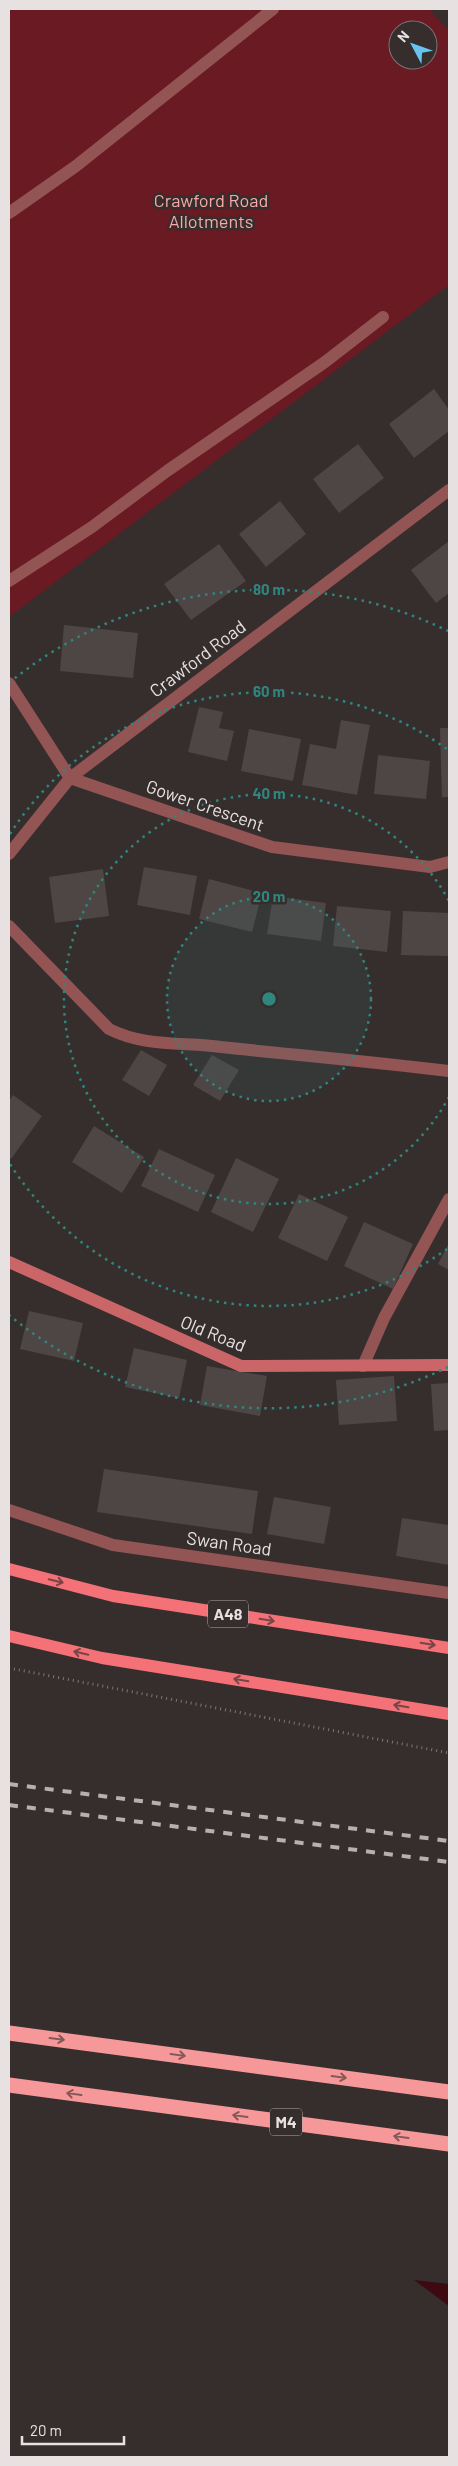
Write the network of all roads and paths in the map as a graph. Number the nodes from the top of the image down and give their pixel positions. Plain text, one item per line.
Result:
1 (273, 9) edge
2 (9, 214) edge
3 (382, 317) dead end
4 (449, 490) edge
5 (9, 581) edge
6 (9, 683) edge
7 (70, 778) junction
8 (9, 854) edge
9 (449, 862) edge
10 (9, 926) edge
11 (449, 1071) edge
12 (449, 1199) edge
13 (9, 1262) edge
14 (449, 1365) edge
15 (363, 1366) junction
16 (9, 1510) edge
17 (9, 1569) edge
18 (449, 1592) edge
19 (9, 1636) edge
20 (449, 1648) edge
21 (9, 1668) edge
22 (449, 1714) edge
23 (449, 1752) edge
24 (9, 2033) edge
25 (9, 2085) edge
26 (449, 2092) edge
27 (449, 2144) edge

1 - 2 street
3 - 5 street
4 - 7 street, Crawford Road
6 - 7 street
7 - 8 street, Crawford Road
7 - 9 street, Gower Crescent
10 - 11 street
12 - 15 street
13 - 15 street, Old Road
14 - 15 street, Old Road
16 - 18 street, Swan Road
17 -> 20 main road, A48
22 -> 19 main road
21 - 23 path
24 -> 26 highway
27 -> 25 highway, M4

